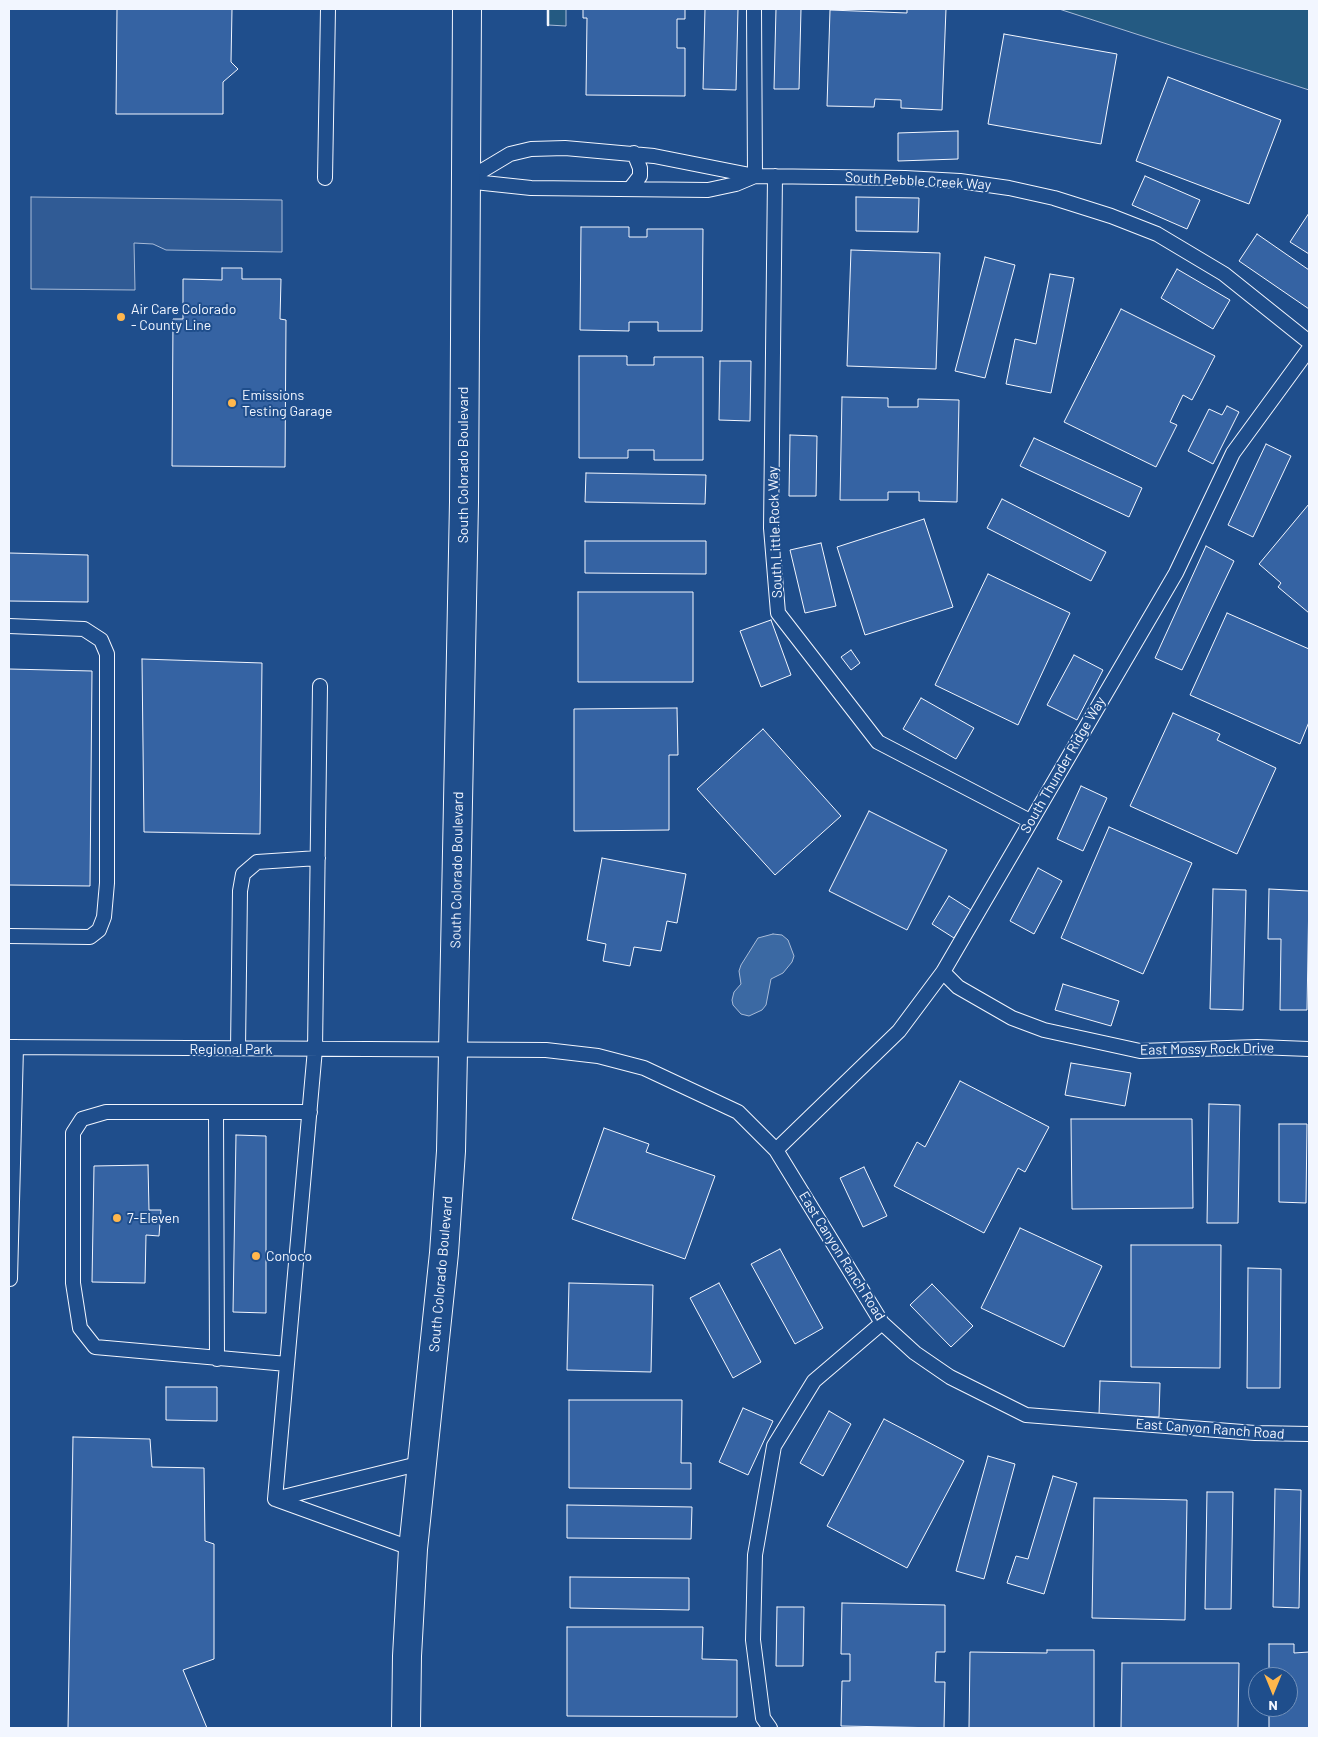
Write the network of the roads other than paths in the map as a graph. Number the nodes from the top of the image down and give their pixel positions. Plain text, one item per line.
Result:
1 (328, 9) edge
2 (468, 9) edge
3 (754, 9) edge
4 (634, 153) junction
5 (755, 176) junction
6 (776, 176) junction
7 (325, 178) dead end
8 (466, 181) junction
9 (630, 189) junction
10 (1309, 342) edge
11 (1309, 349) edge
12 (9, 626) edge
13 (320, 686) dead end
14 (1030, 821) junction
15 (318, 858) junction
16 (9, 936) edge
17 (943, 972) junction
18 (12, 1048) edge
19 (1309, 1048) edge
20 (238, 1049) junction
21 (315, 1049) junction
22 (454, 1049) junction
23 (11, 1107) edge
24 (216, 1112) junction
25 (310, 1112) junction
26 (776, 1150) junction
27 (10, 1279) dead end
28 (882, 1322) junction
29 (217, 1359) junction
30 (287, 1364) junction
31 (1309, 1434) edge
32 (422, 1463) junction
33 (275, 1500) junction
34 (414, 1549) junction
35 (406, 1728) edge
36 (770, 1728) edge

1 - 7 lane
2 - 8 main road, South Colorado Boulevard
3 - 5 lane
4 - 5 lane, South Pebble Creek Way
4 - 8 lane, South Pebble Creek Way
4 - 9 lane
5 - 6 lane, South Pebble Creek Way
5 - 9 lane, South Pebble Creek Way
6 - 10 lane, South Pebble Creek Way
6 - 14 lane, South Little Rock Way
8 - 9 lane, South Pebble Creek Way
8 - 22 main road, South Colorado Boulevard
11 - 14 lane, South Thunder Ridge Way
12 - 16 lane
13 - 15 lane
14 - 17 lane, South Thunder Ridge Way
15 - 20 lane
15 - 21 lane
17 - 19 lane, East Mossy Rock Drive
17 - 26 lane, South Thunder Ridge Way
18 - 20 lane, Regional Park
18 - 23 lane
20 - 21 lane, Regional Park
21 - 22 lane, Regional Park
21 - 25 lane
22 - 26 lane, East Canyon Ranch Road
22 - 32 main road, South Colorado Boulevard
23 - 27 lane
24 - 25 lane
24 - 29 lane
24 - 29 lane
25 - 30 lane
26 - 28 lane, East Canyon Ranch Road
28 - 31 lane, East Canyon Ranch Road
28 - 36 lane
29 - 30 lane
30 - 33 lane
32 - 33 lane
32 - 34 main road, South Colorado Boulevard
33 - 34 lane
34 - 35 main road, South Colorado Boulevard

